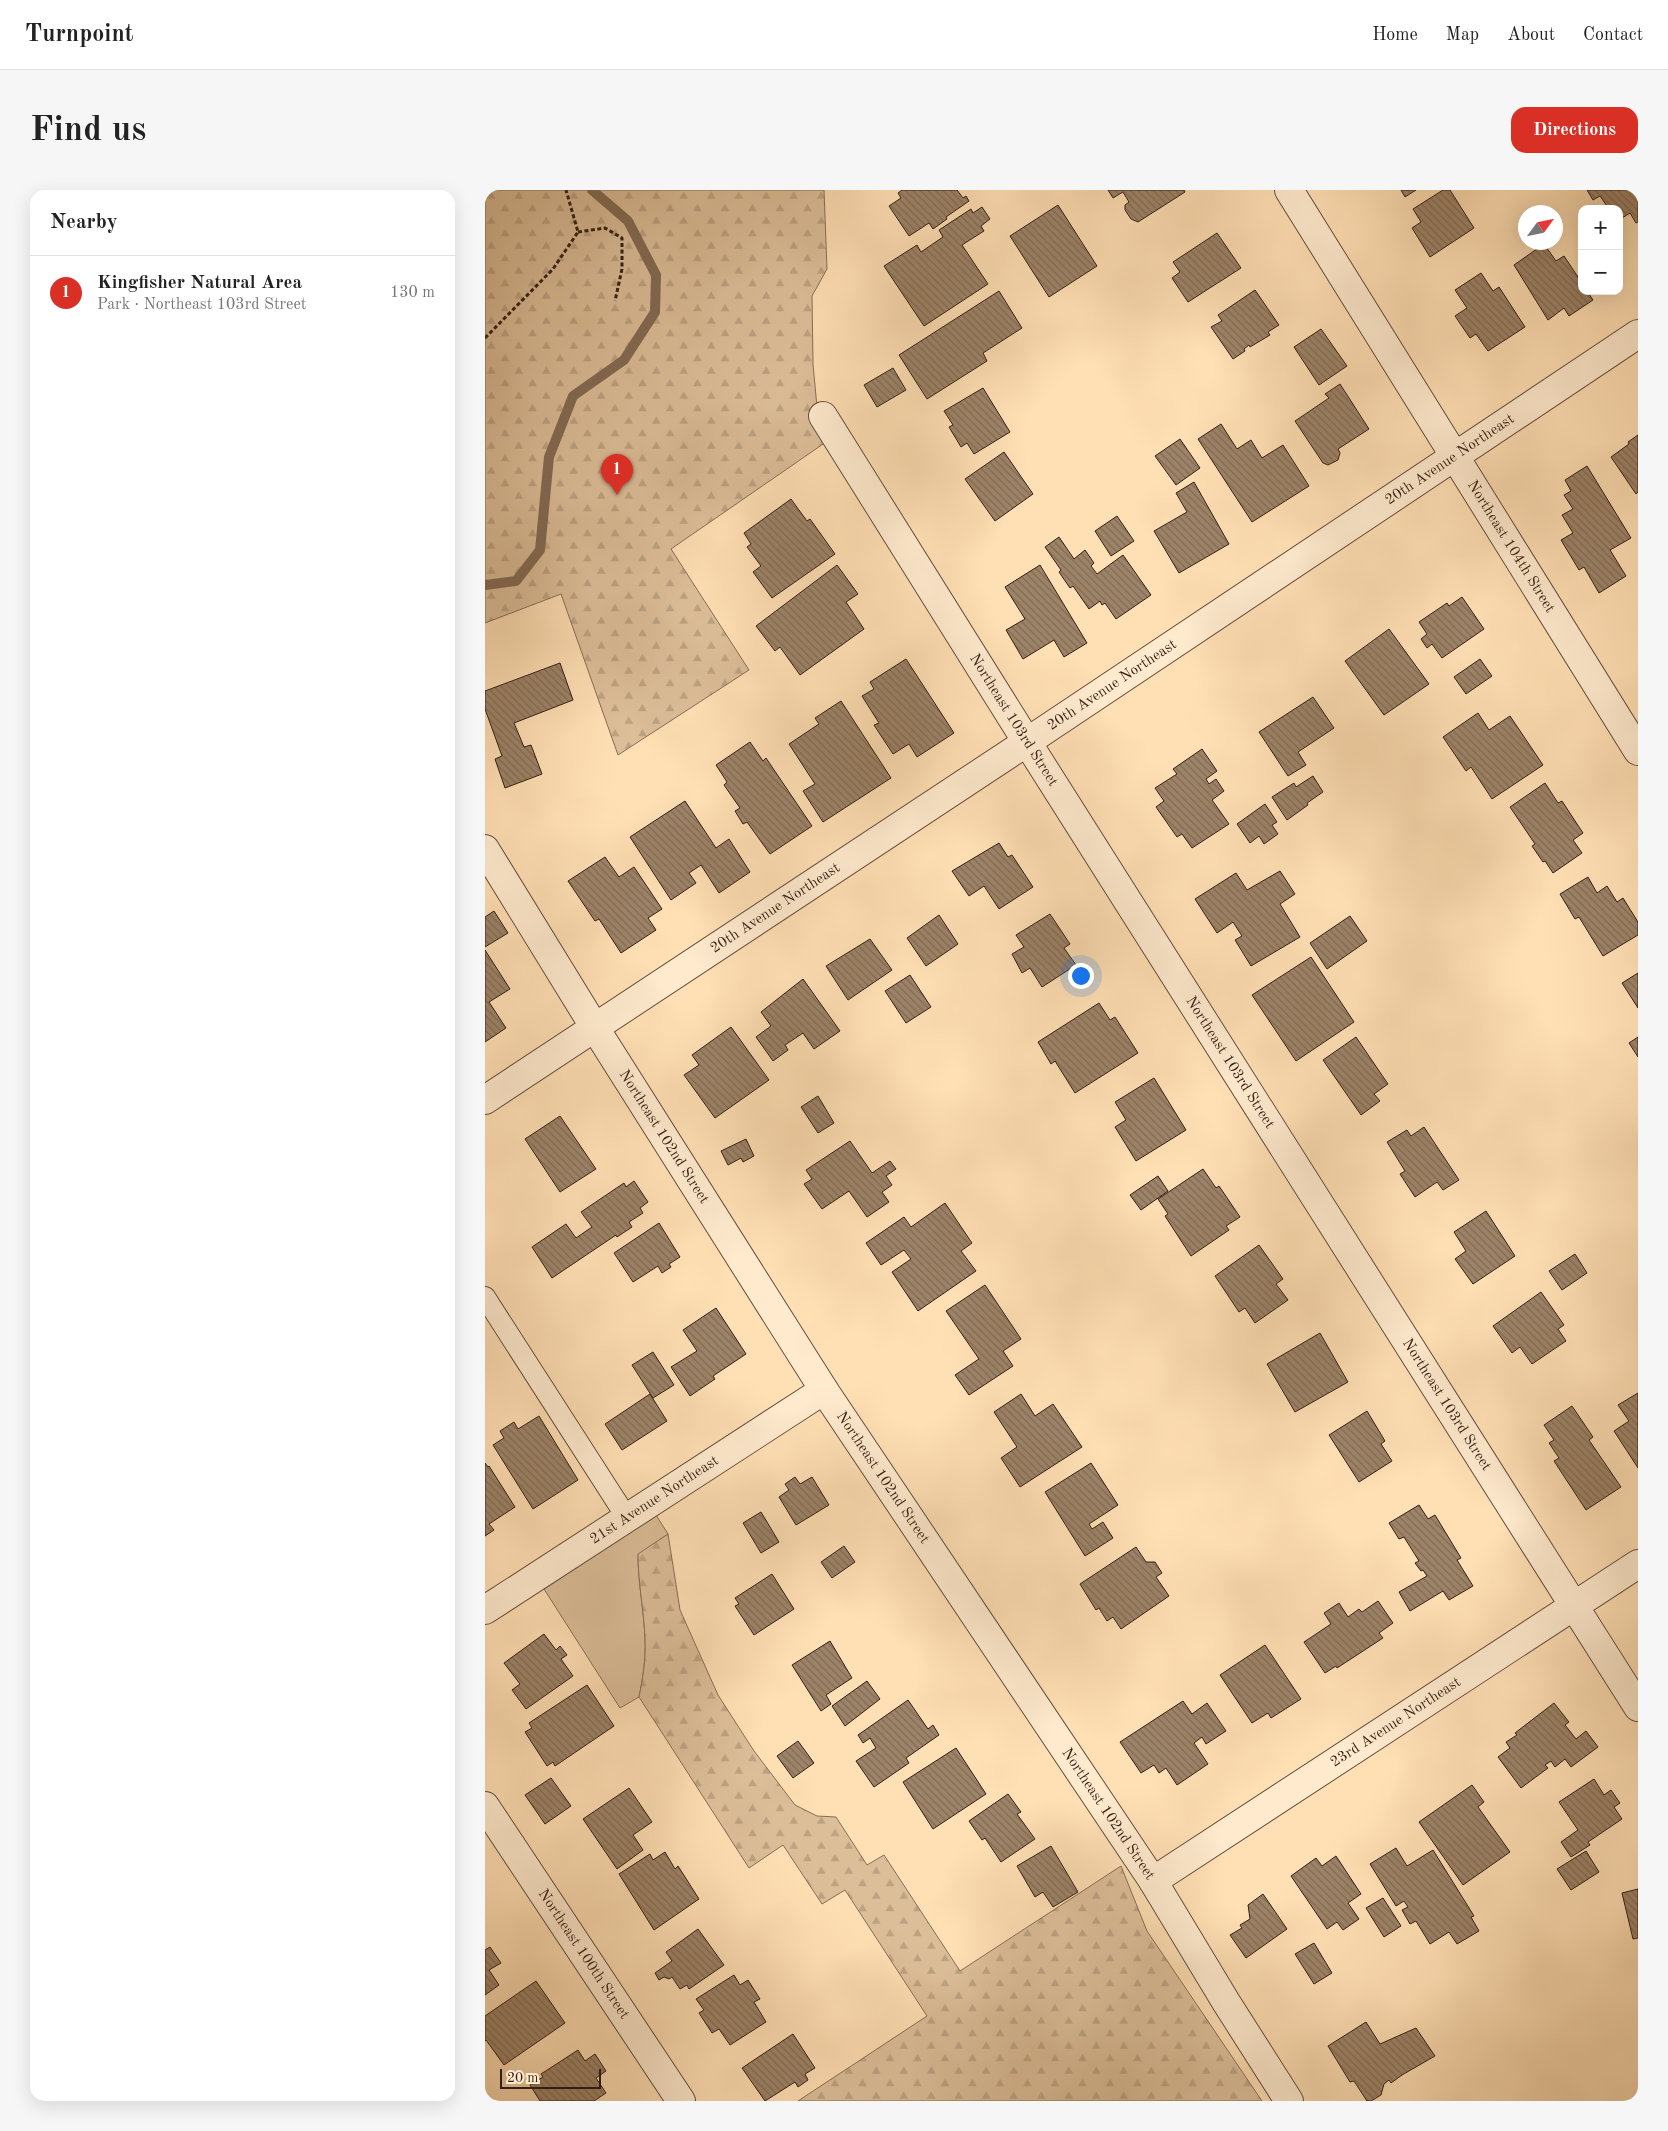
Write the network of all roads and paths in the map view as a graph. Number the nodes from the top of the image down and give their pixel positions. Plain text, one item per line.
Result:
1 (566, 190) edge
2 (1289, 190) edge
3 (578, 232) junction
4 (615, 301) dead end
5 (1638, 334) edge
6 (485, 338) edge
7 (823, 416) dead end
8 (1455, 456) junction
9 (1027, 742) junction
10 (1638, 751) edge
11 (485, 848) edge
12 (595, 1028) junction
13 (485, 1100) edge
14 (485, 1297) edge
15 (824, 1390) junction
16 (627, 1518) junction
17 (1638, 1564) edge
18 (1575, 1607) junction
19 (485, 1610) edge
20 (1638, 1706) edge
21 (485, 1806) edge
22 (1153, 1880) junction
23 (681, 2101) edge
24 (1289, 2101) edge

1 - 3 path
2 - 8 street, Northeast 104th Street
3 - 4 path
3 - 6 path
5 - 8 street, 20th Avenue Northeast
7 - 9 street, Northeast 103rd Street
8 - 9 street, 20th Avenue Northeast
8 - 10 street, Northeast 104th Street
9 - 12 street, 20th Avenue Northeast
9 - 18 street, Northeast 103rd Street
11 - 12 street, Northeast 102nd Street
12 - 13 street, 20th Avenue Northeast
12 - 15 street, Northeast 102nd Street
14 - 16 lane
15 - 16 street, 21st Avenue Northeast
15 - 22 street, Northeast 102nd Street
16 - 19 street, 21st Avenue Northeast
17 - 18 street, 23rd Avenue Northeast
18 - 20 street, Northeast 103rd Street
18 - 22 street, 23rd Avenue Northeast
21 - 23 street, Northeast 100th Street
22 - 24 street, Northeast 102nd Street

